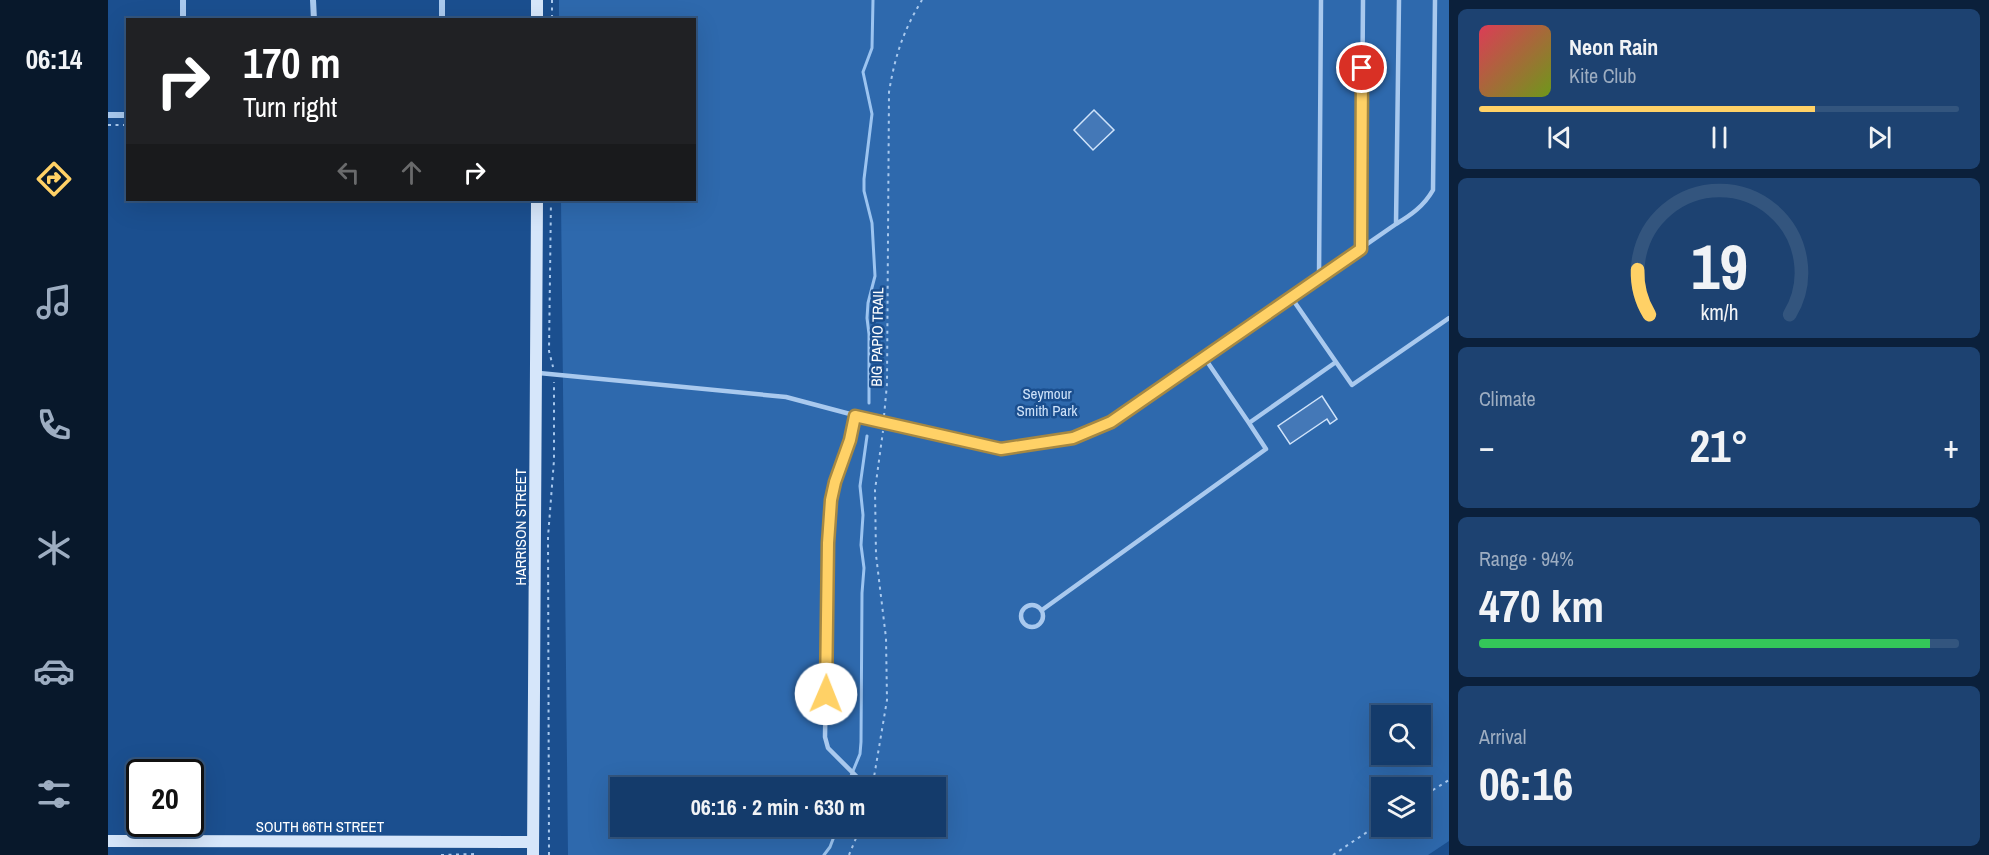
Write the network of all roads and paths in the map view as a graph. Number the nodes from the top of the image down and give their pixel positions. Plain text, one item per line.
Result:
1 (183, 0) edge
2 (313, 0) edge
3 (442, 0) edge
4 (537, 0) edge
5 (552, 0) edge
6 (922, 0) edge
7 (1321, 0) edge
8 (1363, 0) edge
9 (1399, 0) edge
10 (1435, 0) edge
11 (183, 18) edge
12 (314, 18) edge
13 (442, 18) edge
14 (537, 18) edge
15 (552, 18) edge
16 (126, 114) edge
17 (108, 115) edge
18 (108, 125) edge
19 (126, 125) edge
20 (537, 201) edge
21 (551, 201) edge
22 (1396, 224) junction
23 (1361, 249) junction
24 (1319, 278) junction
25 (1291, 297) junction
26 (1449, 318) edge
27 (1204, 357) junction
28 (1336, 362) junction
29 (536, 373) junction
30 (554, 374) junction
31 (855, 416) junction
32 (884, 423) junction
33 (1249, 423) junction
34 (1042, 610) junction
35 (858, 777) edge
36 (872, 777) edge
37 (1449, 780) edge
38 (1431, 791) edge
39 (1371, 829) edge
40 (856, 837) edge
41 (108, 841) edge
42 (533, 842) junction
43 (533, 855) edge
44 (549, 855) edge
45 (849, 855) edge
46 (1333, 855) edge

1 - 11 street
2 - 12 street
3 - 13 street
4 - 14 main road
5 - 15 path
6 - 32 path, BIG PAPIO TRAIL
7 - 24 lane
8 - 23 lane
9 - 22 lane
10 - 22 lane
16 - 17 street
18 - 19 path
20 - 29 main road, HARRISON STREET
21 - 30 path
22 - 23 lane
23 - 24 lane
24 - 25 lane
25 - 27 lane
25 - 28 lane
26 - 28 lane
27 - 32 lane
27 - 33 lane
28 - 33 lane
29 - 30 lane
29 - 42 main road, HARRISON STREET
30 - 31 lane
30 - 44 path
31 - 32 lane
31 - 35 lane
32 - 36 path, BIG PAPIO TRAIL
33 - 34 lane
34 - 34 lane
37 - 38 path
39 - 46 path
40 - 45 path
41 - 42 main road, SOUTH 66TH STREET
42 - 43 main road, HARRISON STREET

